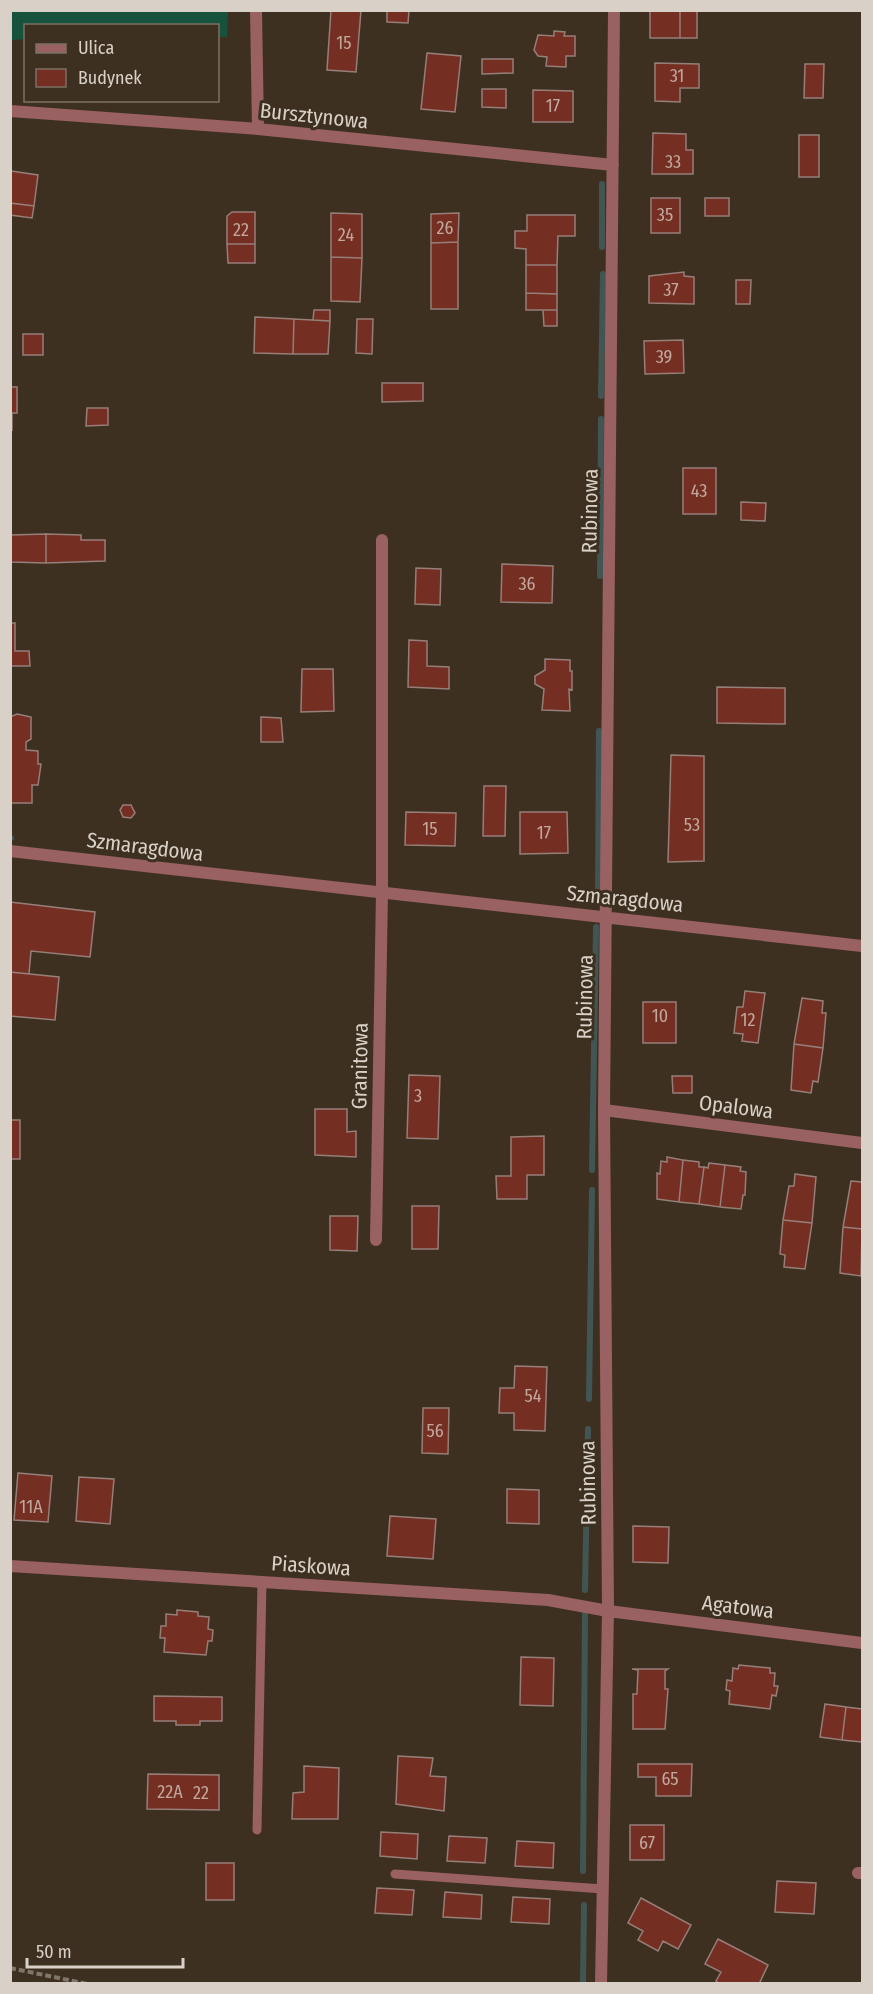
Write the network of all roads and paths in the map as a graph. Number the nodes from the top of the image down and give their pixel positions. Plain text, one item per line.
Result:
1 (256, 10) edge
2 (614, 10) edge
3 (10, 111) edge
4 (258, 129) junction
5 (613, 165) junction
6 (382, 540) dead end
7 (10, 851) edge
8 (382, 892) junction
9 (606, 916) junction
10 (862, 946) edge
11 (604, 1110) junction
12 (862, 1143) edge
13 (376, 1240) dead end
14 (10, 1566) edge
15 (262, 1582) junction
16 (608, 1611) junction
17 (862, 1643) edge
18 (257, 1830) dead end
19 (395, 1874) dead end
20 (603, 1889) junction
21 (10, 1968) edge
22 (88, 1983) edge
23 (601, 1983) edge

1 - 4 street
2 - 5 street, Rubinowa
3 - 4 street, Bursztynowa
4 - 5 street, Bursztynowa
5 - 9 street, Rubinowa
6 - 8 street
7 - 8 street, Szmaragdowa
8 - 9 street, Szmaragdowa
8 - 13 street, Granitowa
9 - 10 street, Szmaragdowa
9 - 11 street, Rubinowa
11 - 12 street, Opalowa
11 - 16 street, Rubinowa
14 - 15 street, Piaskowa
15 - 16 street, Piaskowa
15 - 18 lane
16 - 17 street, Agatowa
16 - 20 street, Rubinowa
19 - 20 lane
20 - 23 street, Rubinowa
21 - 22 path

